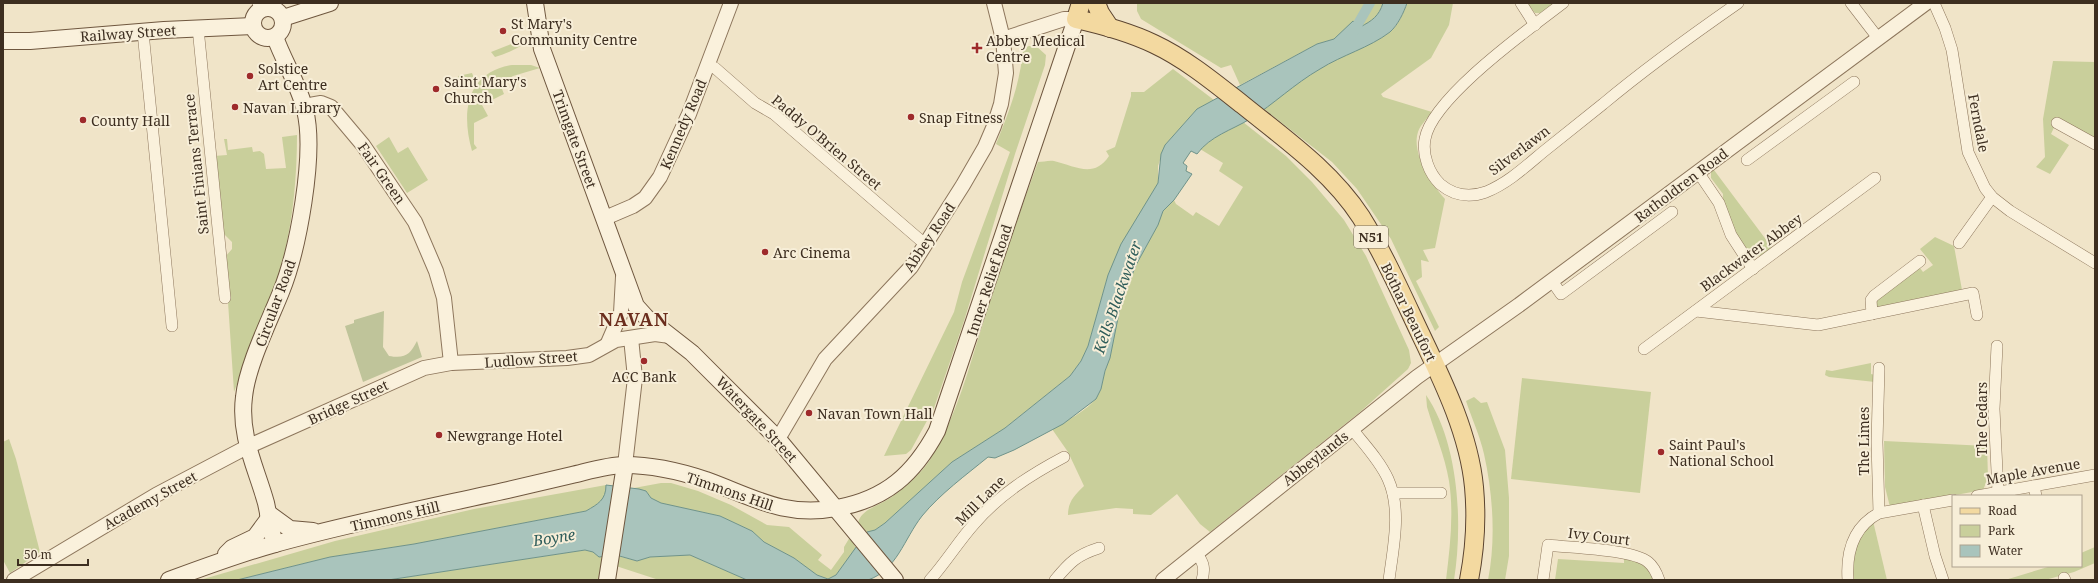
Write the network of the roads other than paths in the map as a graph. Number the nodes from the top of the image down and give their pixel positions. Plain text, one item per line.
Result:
1 (330, 3) edge
2 (535, 3) edge
3 (730, 3) edge
4 (994, 3) edge
5 (1096, 3) edge
6 (1521, 3) edge
7 (1563, 3) edge
8 (1738, 3) edge
9 (1851, 3) edge
10 (1926, 3) edge
11 (1934, 3) edge
12 (260, 6) edge
13 (1079, 11) edge
14 (283, 18) junction
15 (1535, 25) junction
16 (253, 26) junction
17 (198, 28) junction
18 (1110, 28) junction
19 (143, 32) junction
20 (275, 37) junction
21 (1878, 38) junction
22 (1003, 39) junction
23 (3, 41) edge
24 (708, 65) junction
25 (1854, 82) dead end
26 (304, 106) junction
27 (1786, 106) junction
28 (2057, 122) dead end
29 (1796, 123) junction
30 (2095, 144) edge
31 (1747, 160) dead end
32 (1698, 172) junction
33 (1875, 178) dead end
34 (1992, 197) junction
35 (1672, 212) dead end
36 (604, 218) junction
37 (1959, 243) dead end
38 (926, 245) junction
39 (1920, 261) dead end
40 (2095, 264) edge
41 (1753, 269) junction
42 (623, 274) junction
43 (1552, 281) junction
44 (225, 298) dead end
45 (1696, 311) junction
46 (1872, 314) junction
47 (1977, 315) dead end
48 (172, 326) dead end
49 (670, 336) junction
50 (631, 338) junction
51 (608, 343) junction
52 (1997, 346) dead end
53 (1644, 350) dead end
54 (451, 363) junction
55 (1435, 364) junction
56 (1879, 368) dead end
57 (1352, 429) junction
58 (778, 439) junction
59 (247, 447) junction
60 (1064, 457) dead end
61 (625, 465) junction
62 (2095, 475) edge
63 (2035, 491) edge
64 (1998, 492) junction
65 (1393, 493) junction
66 (1441, 493) dead end
67 (1982, 495) edge
68 (1952, 500) edge
69 (1923, 505) junction
70 (836, 508) junction
71 (1879, 513) junction
72 (268, 516) junction
73 (323, 533) junction
74 (275, 544) junction
75 (1099, 548) dead end
76 (1197, 554) junction
77 (218, 563) junction
78 (14, 580) edge
79 (169, 580) edge
80 (607, 580) edge
81 (894, 580) edge
82 (930, 580) edge
83 (1055, 580) edge
84 (1163, 580) edge
85 (1202, 580) edge
86 (1389, 580) edge
87 (1469, 580) edge
88 (1543, 580) edge
89 (1659, 580) edge
90 (1848, 580) edge
91 (1943, 580) edge

1 - 14 main road
2 - 36 main road, Trimgate Street
3 - 24 street, Kennedy Road
4 - 22 street, Abbey Road
5 - 18 main road
6 - 15 street
7 - 15 street, Silverlawn
8 - 15 street, Silverlawn
9 - 21 street
10 - 21 street, Ratholdren Road
11 - 34 street, Ferndale
12 - 14 main road
12 - 16 main road
13 - 18 main road, N51
13 - 22 street
13 - 70 main road, Inner Relief Road
14 - 20 main road
16 - 17 main road, Railway Street
16 - 20 main road
17 - 19 main road, Railway Street
17 - 44 street, Saint Finians Terrace
18 - 55 main road, Bóthar Beaufort / N51
19 - 23 main road, Railway Street
19 - 48 street
20 - 26 main road, Circular Road
21 - 27 street, Ratholdren Road
22 - 38 street, Abbey Road
24 - 36 street, Kennedy Road
24 - 38 street, Paddy O'Brien Street
25 - 29 street
26 - 54 street, Fair Green
26 - 59 main road, Circular Road
27 - 29 street
27 - 32 street, Ratholdren Road
28 - 30 street
29 - 31 street
32 - 41 street
32 - 43 street, Ratholdren Road
33 - 41 street, Blackwater Abbey
34 - 37 street
34 - 40 street, Ferndale
35 - 43 street
36 - 42 main road, Trimgate Street
38 - 58 street, Abbey Road
39 - 46 street
41 - 45 street, Blackwater Abbey
42 - 49 main road, Watergate Street
42 - 51 street
43 - 55 street, Ratholdren Road
45 - 46 street
45 - 53 street, Blackwater Abbey
46 - 47 street
49 - 50 street, Ludlow Street
49 - 58 main road, Watergate Street
50 - 51 street, Ludlow Street
50 - 61 street
51 - 54 street, Ludlow Street
52 - 64 street, The Cedars
54 - 59 street, Bridge Street
55 - 57 street, Abbeylands
55 - 87 main road, Bóthar Beaufort / N51
56 - 71 street, The Limes
57 - 65 street
57 - 76 street, Abbeylands
58 - 70 main road, Watergate Street
59 - 72 main road, Circular Road
59 - 78 street, Academy Street
60 - 82 street, Mill Lane
61 - 70 main road, Timmons Hill
61 - 73 main road, Timmons Hill
61 - 80 main road
62 - 63 street, Maple Avenue
63 - 64 street, Maple Avenue
64 - 67 street, Maple Avenue
65 - 66 street
65 - 86 street
68 - 69 street
69 - 71 street
69 - 91 street
70 - 81 main road, Watergate Street
71 - 90 street
72 - 73 main road
72 - 74 main road, Circular Road
72 - 77 main road
73 - 74 main road, Timmons Hill
74 - 77 main road, Timmons Hill
75 - 83 street
76 - 84 street, Abbeylands
76 - 85 street
77 - 79 main road, Timmons Hill
88 - 89 street, Ivy Court

